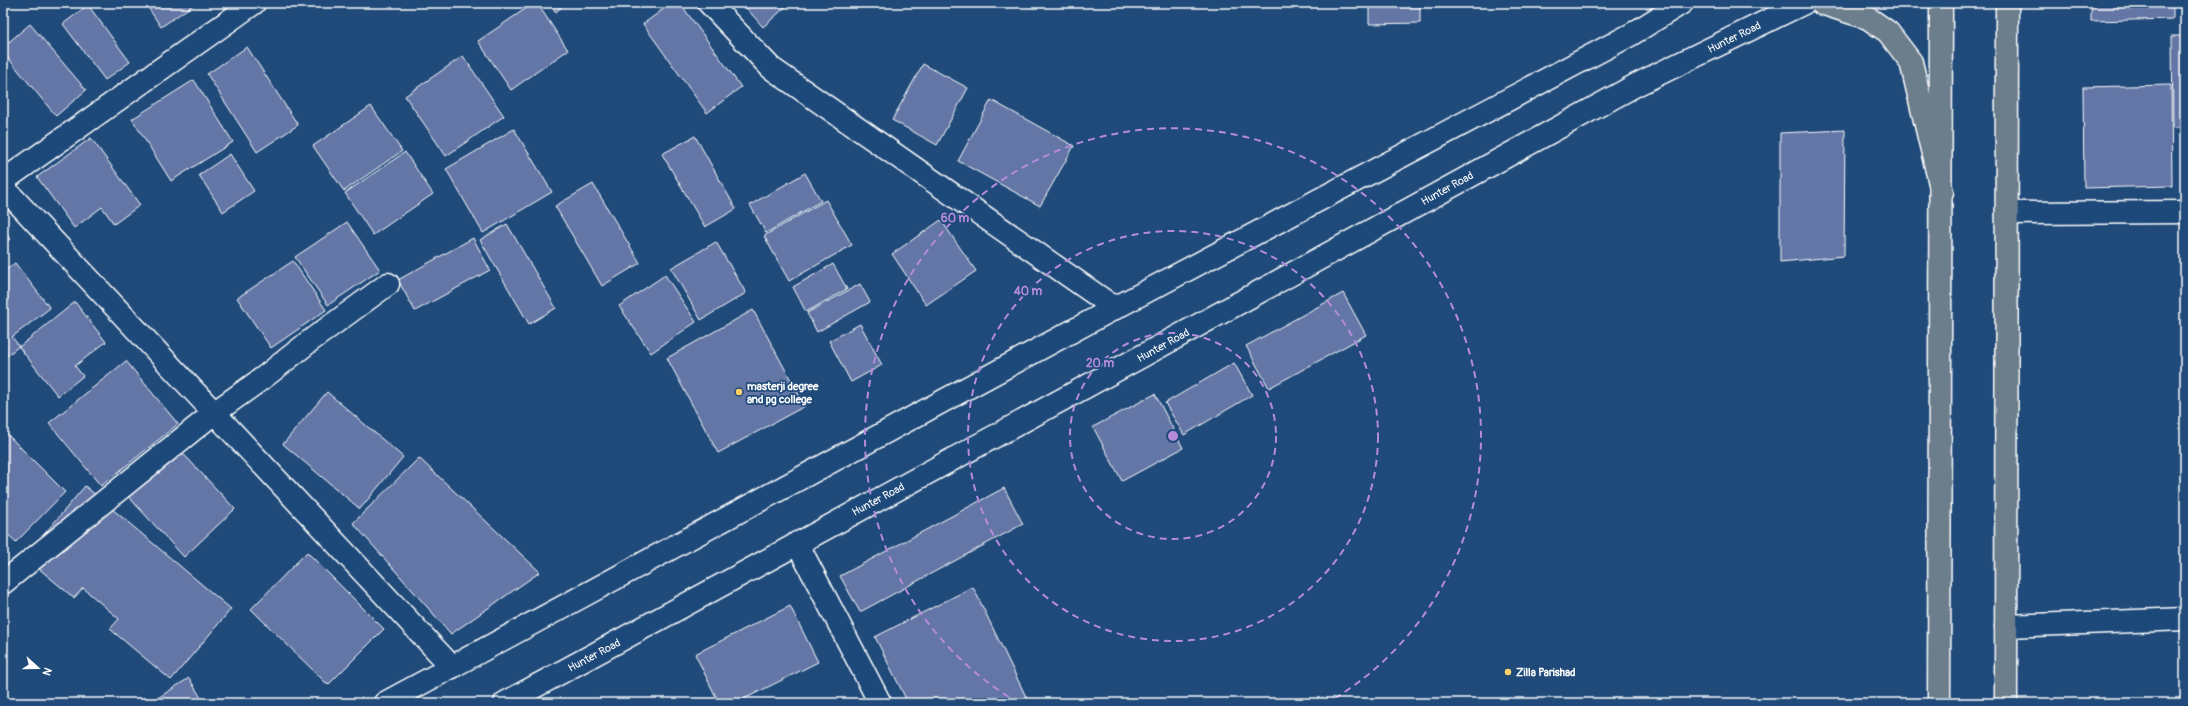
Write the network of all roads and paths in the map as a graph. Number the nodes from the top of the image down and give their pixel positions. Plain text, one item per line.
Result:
1 (709, 3) edge
2 (1682, 3) edge
3 (1804, 3) edge
4 (1821, 3) edge
5 (1941, 3) edge
6 (2007, 3) edge
7 (248, 4) edge
8 (3, 181) edge
9 (3, 187) edge
10 (1942, 192) junction
11 (2185, 212) edge
12 (2007, 213) junction
13 (388, 284) dead end
14 (1115, 308) junction
15 (214, 413) junction
16 (797, 543) junction
17 (3, 583) edge
18 (2185, 619) edge
19 (2006, 626) junction
20 (452, 667) junction
21 (385, 703) edge
22 (505, 703) edge
23 (880, 703) edge
24 (1939, 703) edge
25 (2006, 703) edge

1 - 14 main road
2 - 14 main road
3 - 16 main road, Hunter Road
4 - 10 main road
5 - 10 main road
6 - 12 main road
7 - 8 main road
9 - 15 main road
10 - 24 main road
11 - 12 main road
12 - 19 main road
13 - 15 main road
14 - 20 main road
15 - 17 main road
15 - 20 main road
16 - 22 main road, Hunter Road
16 - 23 main road
18 - 19 main road
19 - 25 main road
20 - 21 main road

